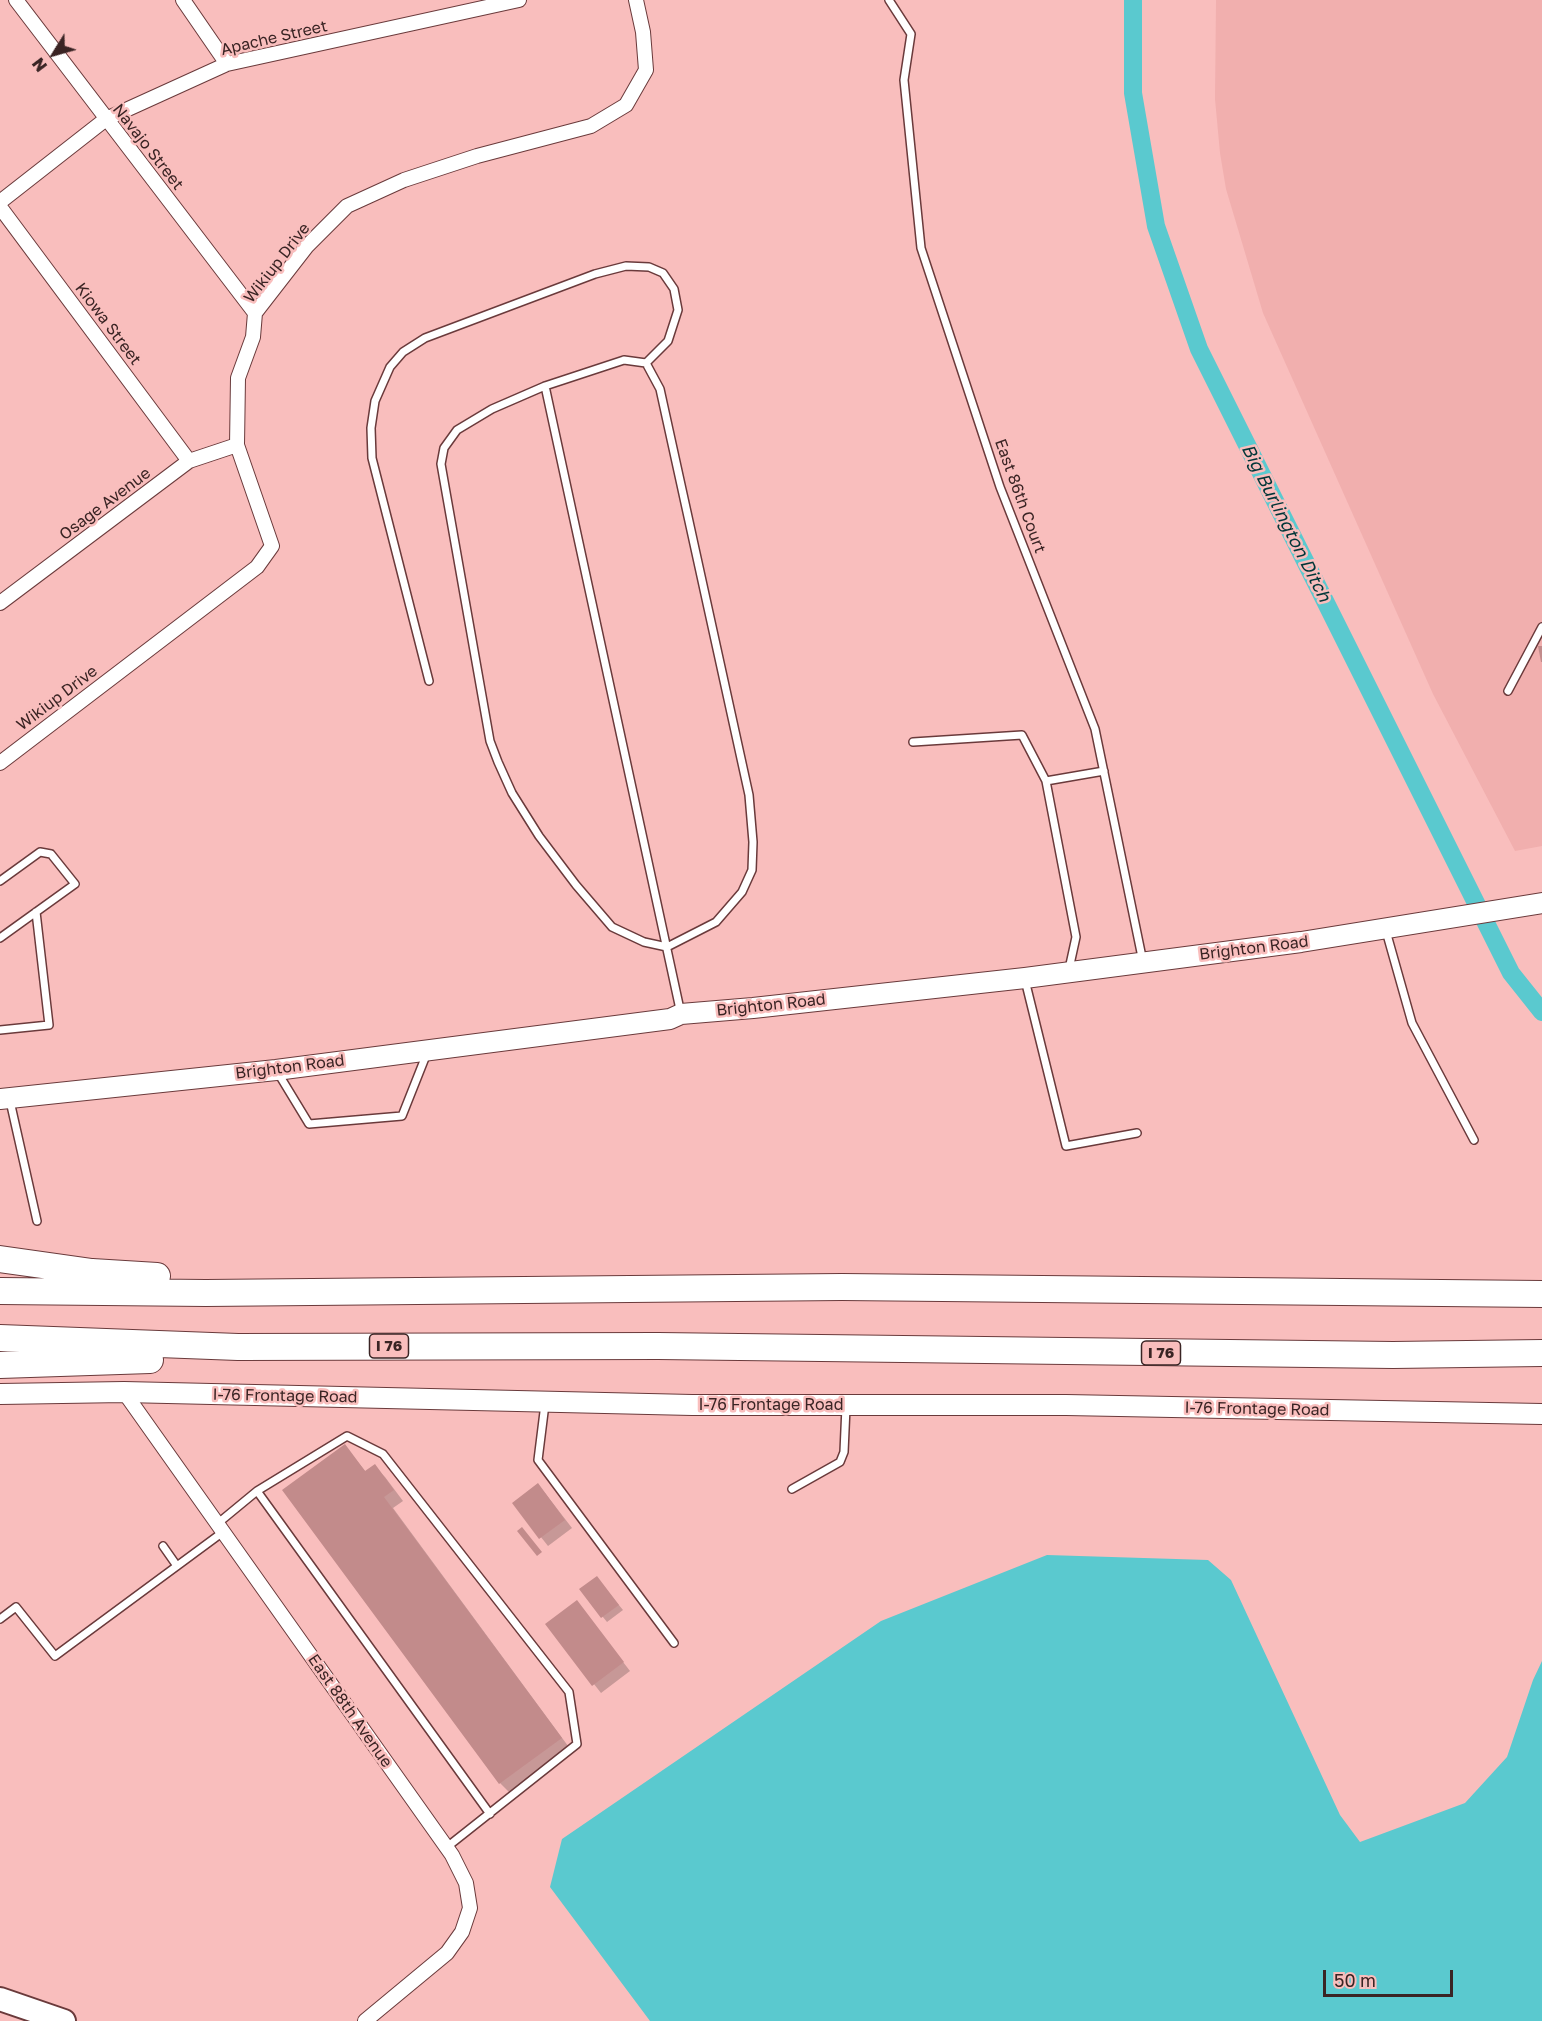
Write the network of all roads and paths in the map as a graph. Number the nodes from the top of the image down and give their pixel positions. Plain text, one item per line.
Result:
1 (16, 0) edge
2 (183, 0) edge
3 (519, 0) edge
4 (636, 0) edge
5 (889, 0) edge
6 (227, 64) junction
7 (105, 118) junction
8 (0, 202) edge
9 (0, 207) edge
10 (255, 313) junction
11 (646, 363) junction
12 (545, 386) junction
13 (237, 445) junction
14 (189, 461) junction
15 (0, 603) edge
16 (1542, 627) edge
17 (429, 681) dead end
18 (1508, 691) dead end
19 (913, 742) dead end
20 (0, 763) edge
21 (1104, 771) junction
22 (1046, 781) junction
23 (0, 881) edge
24 (1542, 903) edge
25 (36, 912) junction
26 (1386, 928) junction
27 (0, 938) edge
28 (667, 947) junction
29 (1143, 962) junction
30 (1068, 971) junction
31 (1025, 978) junction
32 (681, 1014) junction
33 (0, 1030) edge
34 (429, 1048) junction
35 (276, 1070) junction
36 (5, 1099) edge
37 (1137, 1133) dead end
38 (1474, 1140) dead end
39 (37, 1221) dead end
40 (0, 1259) edge
41 (0, 1291) edge
42 (318, 1291) junction
43 (1542, 1294) edge
44 (0, 1338) edge
45 (238, 1347) junction
46 (1542, 1353) edge
47 (0, 1365) edge
48 (124, 1392) junction
49 (0, 1394) edge
50 (546, 1402) junction
51 (846, 1405) junction
52 (1542, 1414) edge
53 (792, 1489) dead end
54 (257, 1491) junction
55 (220, 1528) junction
56 (163, 1545) dead end
57 (177, 1566) junction
58 (0, 1619) edge
59 (674, 1643) dead end
60 (489, 1814) junction
61 (447, 1847) junction
62 (0, 1999) edge
63 (64, 2021) edge
64 (365, 2021) edge

1 - 7 street, Navajo Street
2 - 6 street
3 - 6 street, Apache Street
4 - 10 street, Wikiup Drive
5 - 21 lane, East 86th Court
6 - 7 street, Apache Street
7 - 8 street, Apache Street
7 - 10 street, Navajo Street
9 - 14 street, Kiowa Street
10 - 13 street, Wikiup Drive
11 - 12 lane
11 - 17 lane
11 - 28 lane
12 - 28 lane
12 - 28 lane
13 - 14 street, Osage Avenue
13 - 20 street, Wikiup Drive
14 - 15 street, Osage Avenue
16 - 18 lane
19 - 22 lane
21 - 22 lane
21 - 29 lane, East 86th Court
22 - 30 lane
23 - 25 lane
24 - 26 street, Brighton Road
25 - 27 lane
25 - 33 lane
26 - 29 street, Brighton Road
26 - 38 lane
28 - 32 lane
29 - 30 street, Brighton Road
30 - 31 street, Brighton Road
31 - 32 street, Brighton Road
31 - 37 lane
32 - 34 street, Brighton Road
34 - 35 street, Brighton Road
34 - 35 lane
35 - 36 street, Brighton Road
36 - 39 lane
40 - 42 highway
41 - 42 highway
42 - 43 highway
44 - 45 highway, I 76
45 - 46 highway, I 76
45 - 47 highway
48 - 49 street, I-76 Frontage Road
48 - 50 street, I-76 Frontage Road
48 - 55 street, East 88th Avenue
50 - 51 street, I-76 Frontage Road
50 - 59 lane
51 - 52 street, I-76 Frontage Road
51 - 53 lane
54 - 55 lane
54 - 60 lane
54 - 60 lane
55 - 57 lane
55 - 61 street, East 88th Avenue
56 - 57 lane
57 - 58 lane
60 - 61 lane
61 - 64 street, East 88th Avenue
62 - 63 main road

